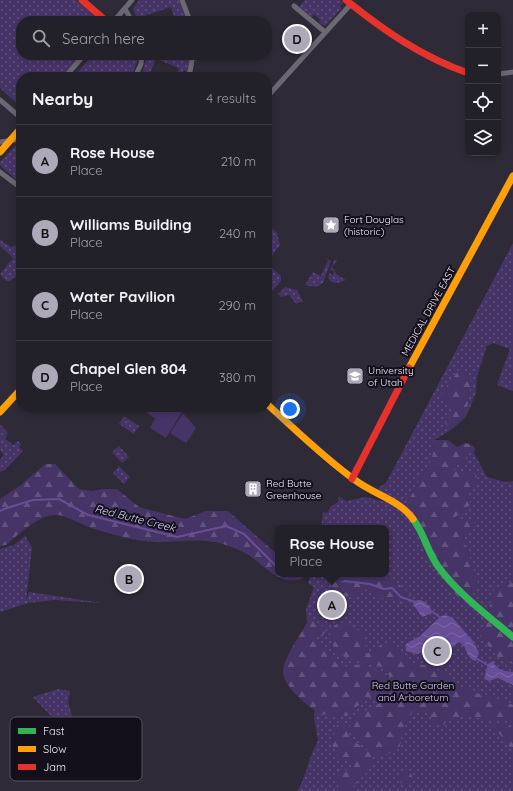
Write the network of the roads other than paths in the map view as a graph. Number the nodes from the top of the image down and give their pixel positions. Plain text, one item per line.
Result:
1 (82, 0) edge
2 (132, 0) edge
3 (182, 0) edge
4 (348, 2) edge
5 (294, 6) dead end
6 (125, 9) junction
7 (100, 16) edge
8 (119, 16) edge
9 (129, 16) edge
10 (188, 16) edge
11 (325, 32) junction
12 (80, 60) edge
13 (141, 60) edge
14 (192, 60) edge
15 (69, 72) edge
16 (137, 72) edge
17 (190, 72) edge
18 (465, 72) edge
19 (513, 72) edge
20 (501, 74) edge
21 (272, 91) edge
22 (0, 100) edge
23 (16, 114) edge
24 (16, 133) edge
25 (16, 139) edge
26 (10, 140) junction
27 (0, 142) edge
28 (0, 152) edge
29 (0, 172) edge
30 (513, 176) edge
31 (16, 184) edge
32 (16, 394) edge
33 (272, 409) edge
34 (0, 412) edge
35 (352, 479) junction
36 (513, 637) edge

1 - 7 street
2 - 6 street
3 - 10 street
4 - 11 street
4 - 18 street
5 - 11 street
6 - 8 street
6 - 9 street
11 - 21 street
12 - 15 street
13 - 16 street
14 - 17 street
19 - 20 street
22 - 23 street
24 - 26 street
25 - 26 street
26 - 27 street
26 - 28 street
29 - 31 street
30 - 35 street, MEDICAL DRIVE EAST
32 - 34 street
33 - 35 street
35 - 36 street

